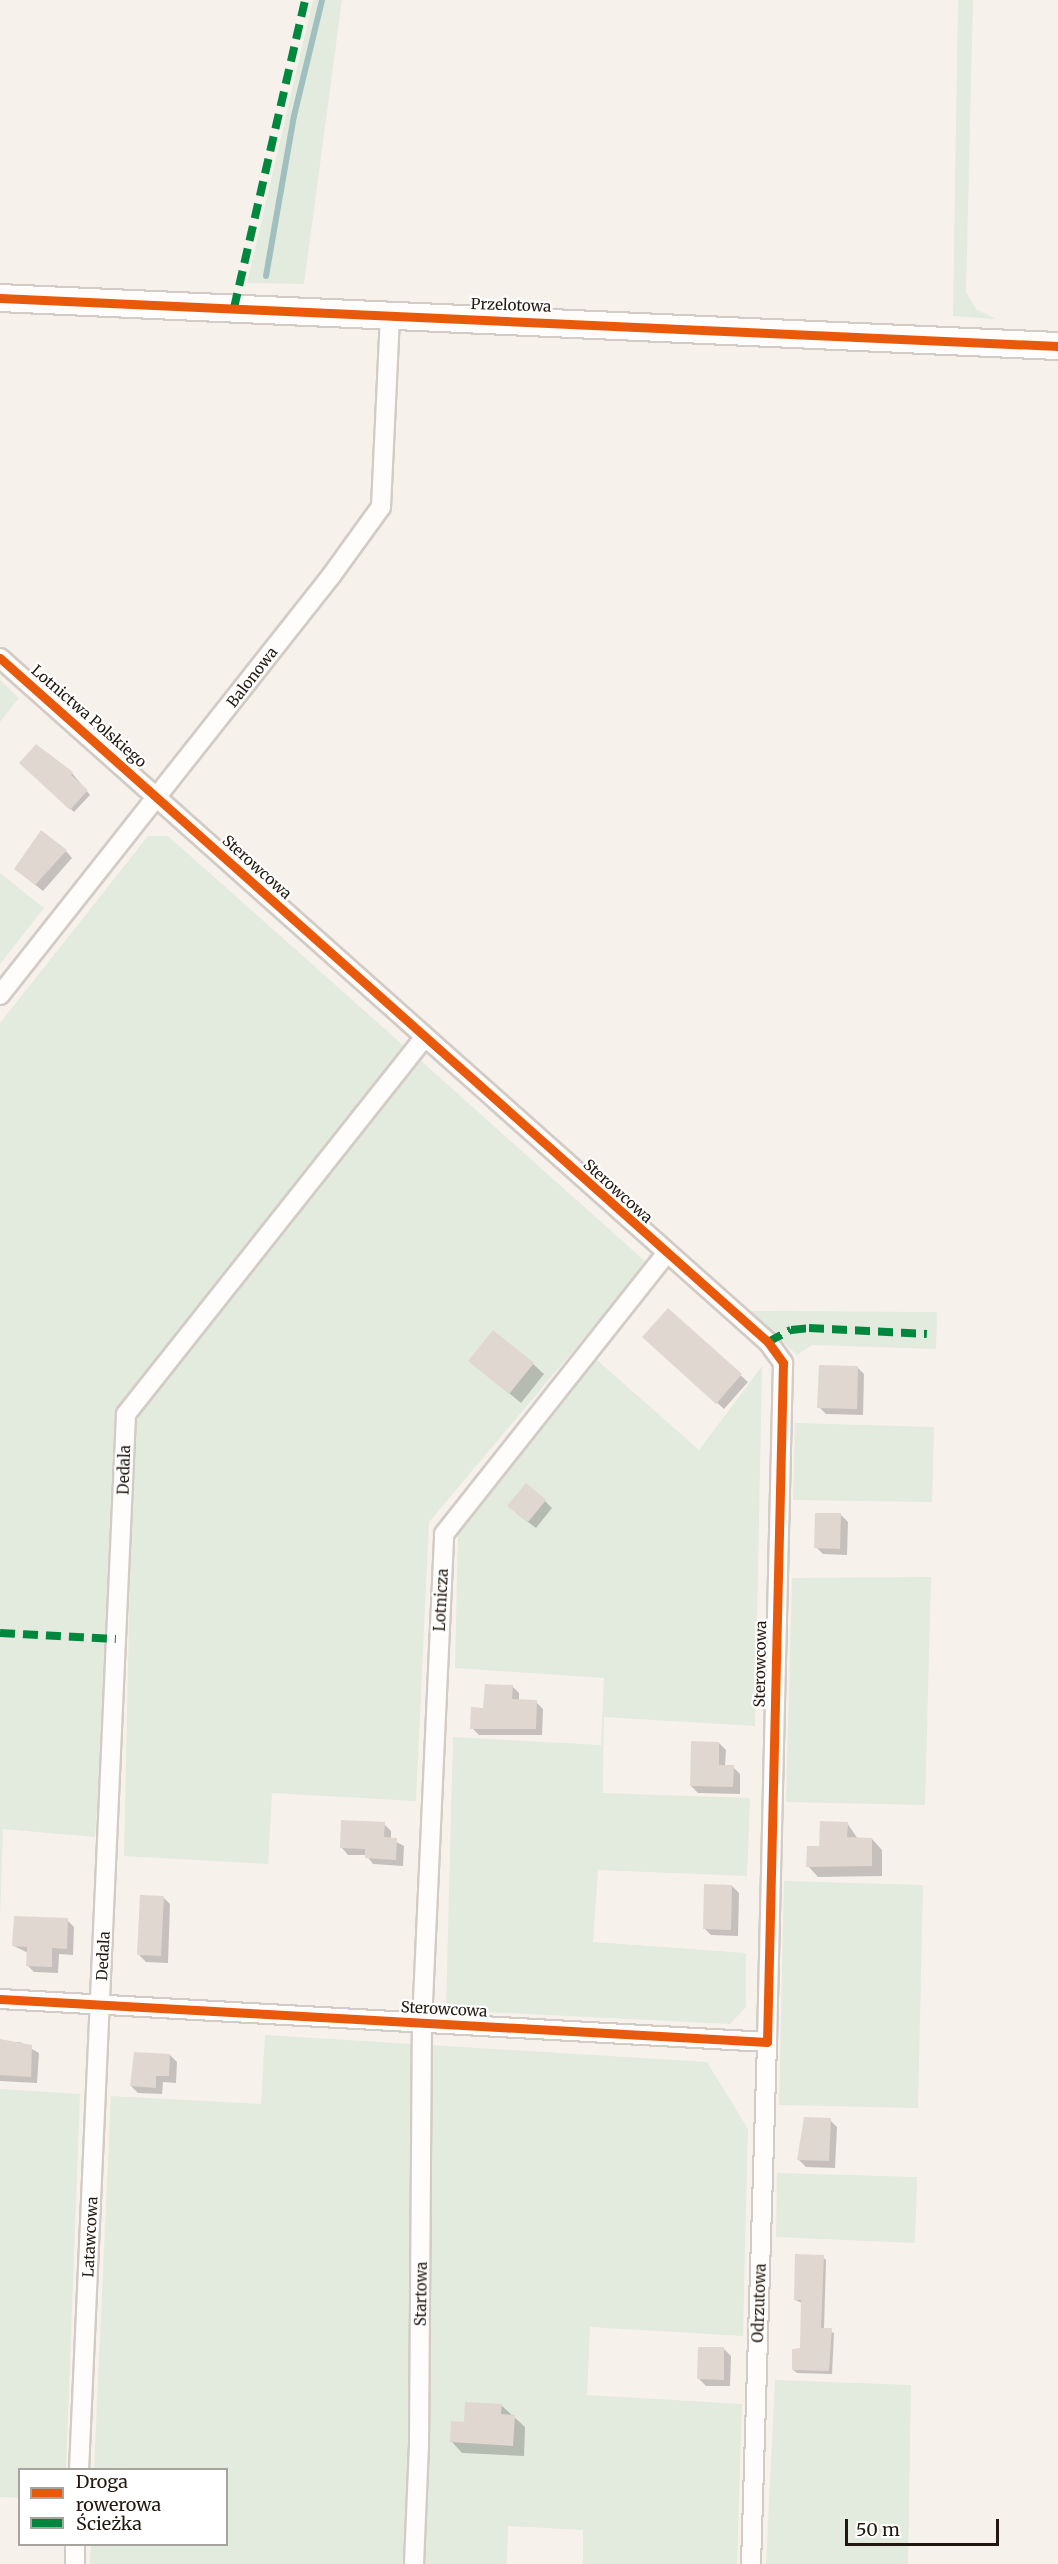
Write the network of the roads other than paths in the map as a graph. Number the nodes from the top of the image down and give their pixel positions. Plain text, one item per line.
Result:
1 (0, 298) edge
2 (390, 315) junction
3 (1058, 346) edge
4 (0, 658) edge
5 (158, 797) junction
6 (0, 995) edge
7 (424, 1038) junction
8 (666, 1254) junction
9 (0, 1999) edge
10 (100, 2005) junction
11 (422, 2023) junction
12 (767, 2042) junction
13 (79, 2468) edge
14 (75, 2546) edge
15 (75, 2564) edge
16 (414, 2564) edge
17 (751, 2564) edge

1 - 2 street, Przelotowa
2 - 3 street, Przelotowa
2 - 5 street, Balonowa
4 - 5 street, Lotnictwa Polskiego
5 - 6 street, Balonowa
5 - 7 street, Sterowcowa
7 - 8 street, Sterowcowa
7 - 10 street, Dedala
8 - 11 street, Lotnicza
8 - 12 street, Sterowcowa
9 - 10 street, Sterowcowa
10 - 11 street, Sterowcowa
10 - 13 street, Latawcowa
11 - 12 street, Sterowcowa
11 - 16 street, Startowa
12 - 17 street, Odrzutowa
14 - 15 street

